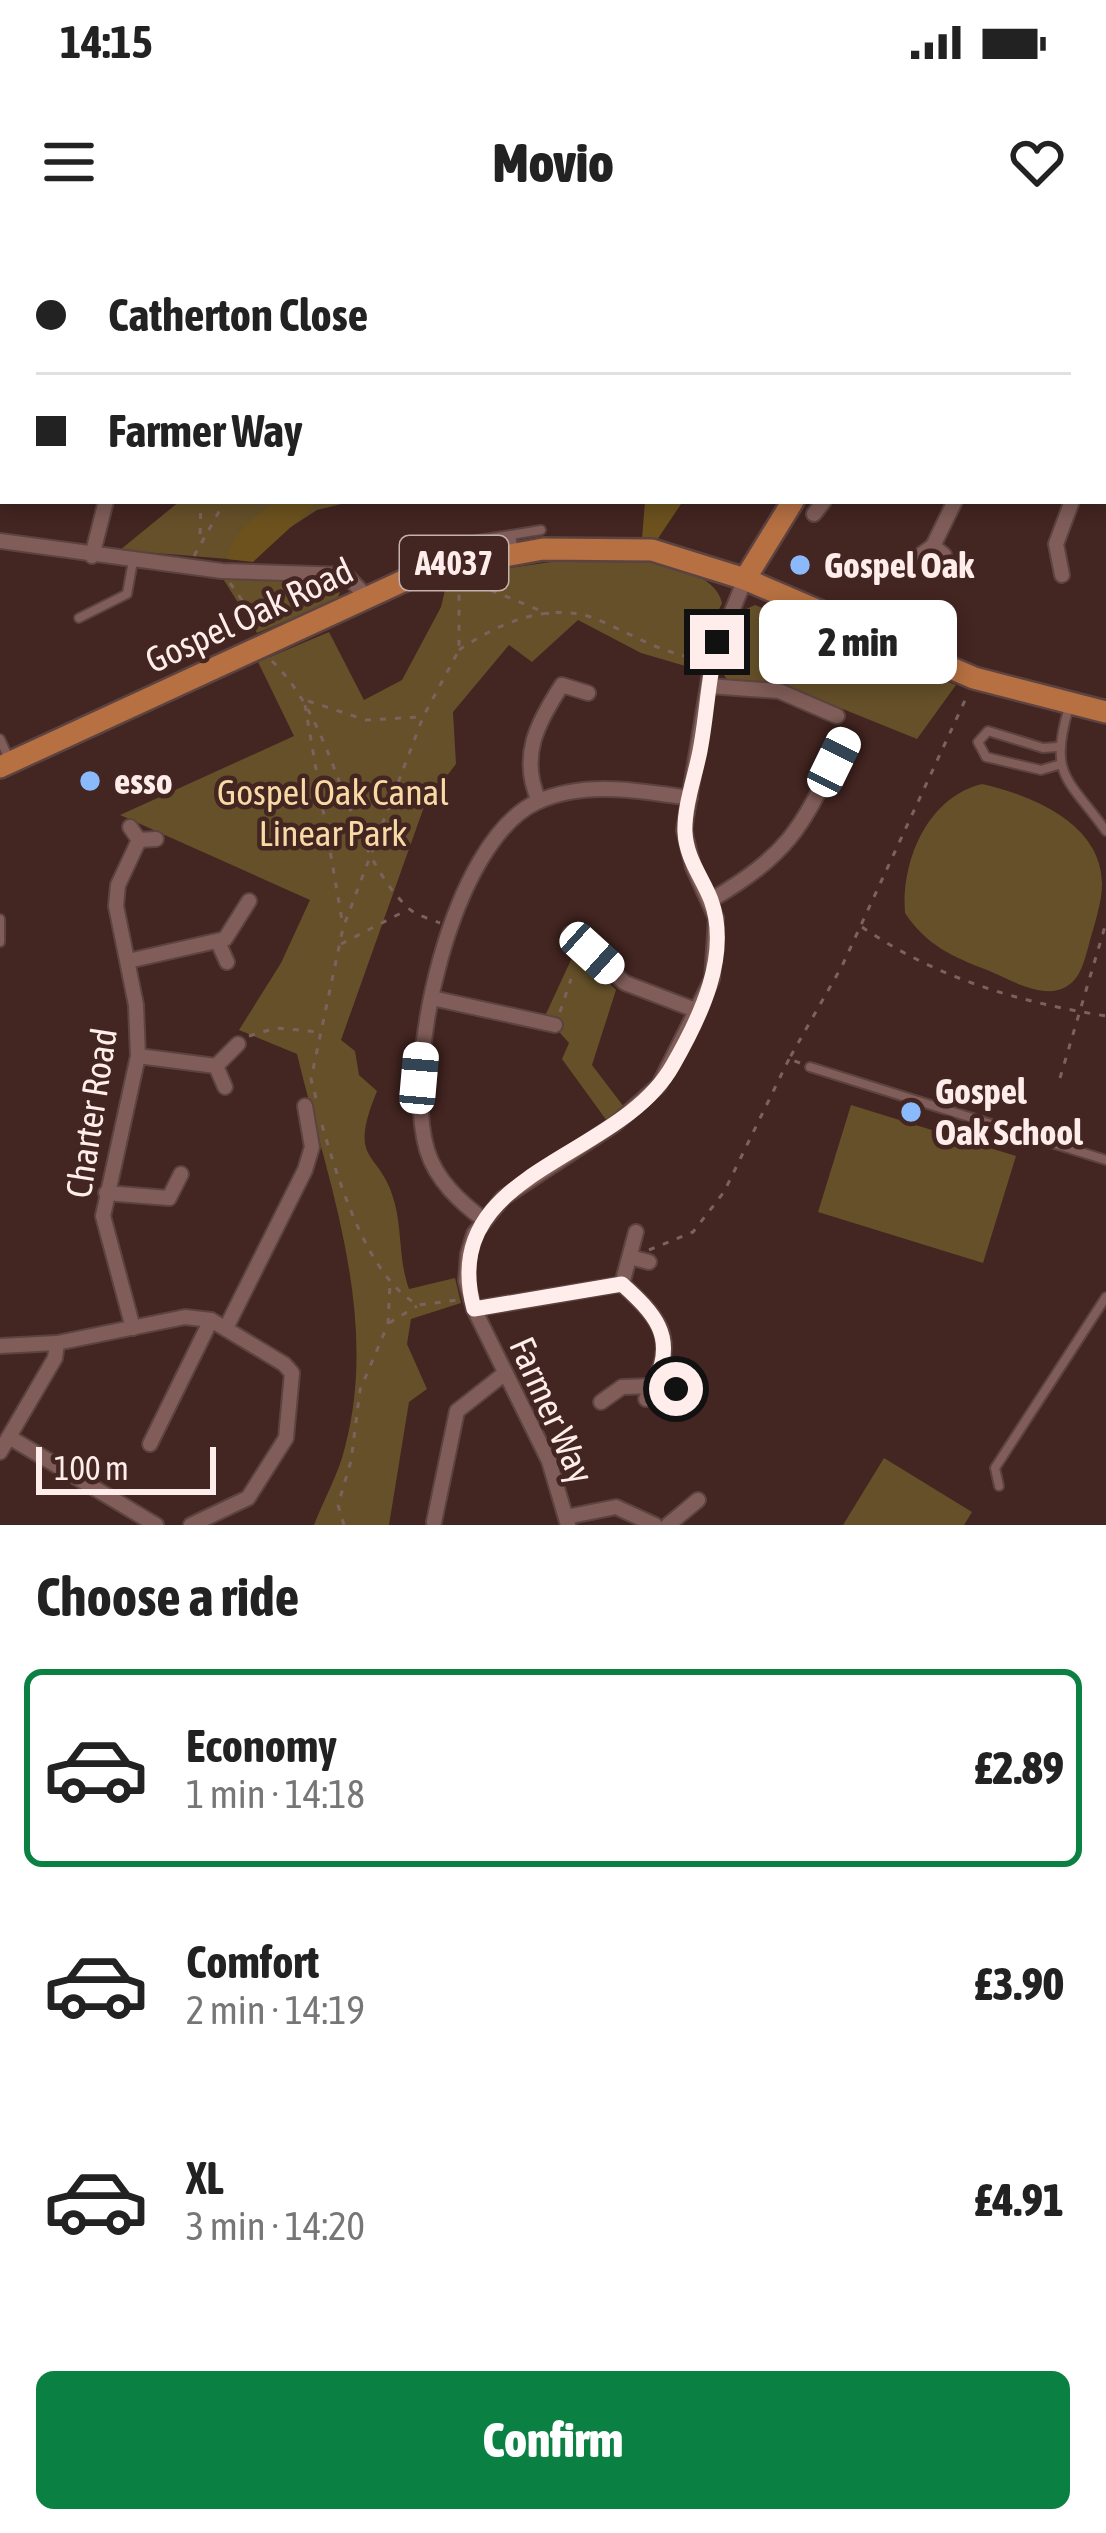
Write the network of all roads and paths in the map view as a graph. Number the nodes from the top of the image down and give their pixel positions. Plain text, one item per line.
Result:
1 (105, 504) edge
2 (201, 504) edge
3 (223, 504) edge
4 (792, 504) edge
5 (954, 504) edge
6 (1071, 504) edge
7 (541, 530) dead end
8 (201, 537) junction
9 (477, 540) dead end
10 (0, 541) edge
11 (512, 544) junction
12 (933, 552) dead end
13 (92, 556) junction
14 (133, 560) junction
15 (452, 563) junction
16 (194, 567) junction
17 (222, 572) junction
18 (1062, 575) dead end
19 (745, 579) junction
20 (366, 596) junction
21 (552, 615) junction
22 (79, 617) dead end
23 (264, 644) junction
24 (459, 650) junction
25 (712, 661) junction
26 (974, 677) junction
27 (708, 686) junction
28 (588, 693) dead end
29 (304, 700) junction
30 (1070, 704) junction
31 (1106, 712) edge
32 (837, 716) dead end
33 (423, 717) junction
34 (846, 737) dead end
35 (0, 739) edge
36 (1057, 747) junction
37 (818, 754) dead end
38 (834, 762) junction
39 (5, 764) edge
40 (1058, 766) junction
41 (690, 798) junction
42 (538, 801) junction
43 (1106, 831) edge
44 (156, 839) dead end
45 (373, 853) junction
46 (711, 900) junction
47 (249, 901) dead end
48 (408, 909) junction
49 (0, 919) edge
50 (1106, 923) edge
51 (861, 926) junction
52 (344, 928) junction
53 (454, 929) junction
54 (570, 934) dead end
55 (0, 942) edge
56 (218, 942) junction
57 (340, 945) junction
58 (128, 961) junction
59 (227, 962) dead end
60 (571, 979) dead end
61 (432, 998) junction
62 (698, 1011) junction
63 (1081, 1011) junction
64 (1106, 1016) edge
65 (555, 1025) joint
66 (320, 1032) junction
67 (238, 1044) joint
68 (138, 1056) junction
69 (789, 1059) junction
70 (216, 1066) junction
71 (810, 1067) joint
72 (1060, 1078) dead end
73 (225, 1087) dead end
74 (304, 1106) dead end
75 (1106, 1160) edge
76 (181, 1174) dead end
77 (106, 1193) junction
78 (169, 1198) junction
79 (182, 1211) dead end
80 (484, 1220) junction
81 (636, 1232) dead end
82 (630, 1257) junction
83 (650, 1262) dead end
84 (390, 1282) junction
85 (622, 1284) junction
86 (1106, 1297) edge
87 (473, 1304) junction
88 (418, 1305) junction
89 (211, 1320) junction
90 (388, 1324) junction
91 (133, 1328) junction
92 (226, 1328) junction
93 (57, 1343) junction
94 (0, 1346) edge
95 (504, 1374) junction
96 (652, 1388) junction
97 (676, 1389) dead end
98 (601, 1402) dead end
99 (9, 1437) junction
100 (149, 1444) dead end
101 (0, 1452) edge
102 (999, 1486) dead end
103 (698, 1500) dead end
104 (689, 1519) edge
105 (567, 1521) edge
106 (434, 1522) dead end
107 (157, 1525) edge
108 (190, 1525) edge
109 (344, 1525) edge
110 (656, 1525) edge
111 (668, 1525) edge

1 - 13 street
2 - 8 path
3 - 8 path
4 - 19 main road
5 - 12 street
6 - 18 street
7 - 11 lane
8 - 16 path
9 - 11 lane
10 - 13 street
11 - 15 main road, Gospel Oak Road / A4037
11 - 19 main road, Gospel Oak Road / A4037
13 - 14 street
14 - 16 street
14 - 22 lane
15 - 20 main road, Gospel Oak Road / A4037
15 - 21 path
15 - 24 path
16 - 17 street
17 - 20 street
17 - 23 path
19 - 25 street
19 - 26 main road, Gospel Oak Road
20 - 23 main road, Gospel Oak Road / A4037
21 - 24 path
21 - 25 path
23 - 29 path
23 - 39 main road, Gospel Oak Road / A4037
24 - 33 path
25 - 27 street
26 - 30 main road, Gospel Oak Road
26 - 51 path
27 - 32 street
27 - 41 street
28 - 42 street
29 - 33 path
29 - 45 path
29 - 52 path
30 - 31 main road, Gospel Oak Road
30 - 36 lane
33 - 45 path
34 - 38 street
35 - 39 lane
36 - 40 lane
36 - 40 lane
37 - 38 street
38 - 46 street
40 - 43 lane
41 - 42 street
41 - 46 street
42 - 53 street
44 - 58 street, Charter Road
45 - 48 path
45 - 52 path
46 - 62 street
47 - 56 street
48 - 53 path
48 - 57 path
49 - 55 lane
50 - 63 path
51 - 63 path
51 - 69 path
52 - 57 path
53 - 61 street
54 - 62 street
56 - 58 street
56 - 59 street
57 - 66 path
58 - 68 street, Charter Road
60 - 65 path
61 - 65 street
61 - 80 street
62 - 80 street
63 - 64 path
63 - 72 path
66 - 67 path
66 - 84 path
67 - 70 street
68 - 70 street
68 - 77 street, Charter Road
69 - 71 path
69 - 82 path
70 - 73 street
71 - 75 lane
74 - 92 street
76 - 78 street
77 - 78 street
77 - 91 street, Charter Road
78 - 79 street
80 - 87 street, Farmer Way
81 - 82 street
82 - 83 street
82 - 85 street
84 - 88 path
84 - 90 path
85 - 87 street
85 - 96 street
86 - 102 lane
87 - 88 path
87 - 95 street, Farmer Way
88 - 90 path
89 - 91 street
89 - 92 street
89 - 100 street
90 - 109 path
91 - 93 street
92 - 108 street
93 - 94 street
93 - 99 street
95 - 105 street, Farmer Way
95 - 106 street
96 - 97 street
96 - 98 street
99 - 101 street
99 - 107 street
103 - 104 street
104 - 111 street
105 - 110 street

